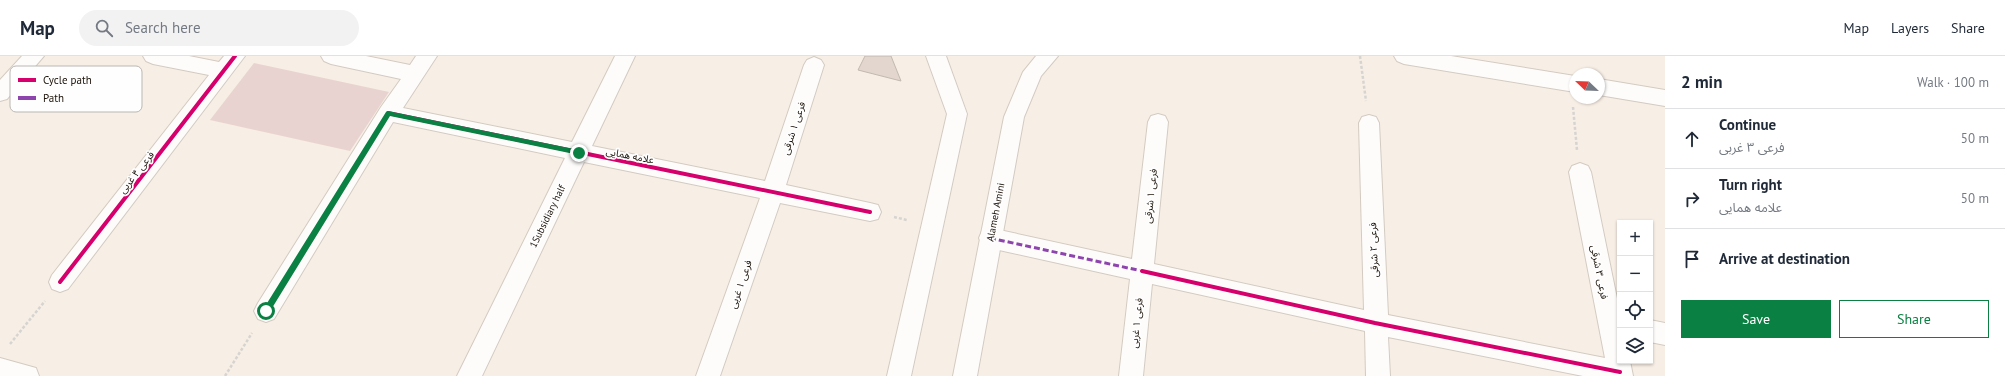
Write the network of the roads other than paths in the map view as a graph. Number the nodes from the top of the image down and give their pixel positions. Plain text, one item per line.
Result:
1 (34, 56) edge
2 (152, 56) edge
3 (331, 56) edge
4 (426, 56) edge
5 (625, 56) edge
6 (936, 56) edge
7 (1048, 56) edge
8 (1404, 56) edge
9 (229, 64) edge
10 (814, 65) dead end
11 (25, 66) edge
12 (414, 74) junction
13 (10, 82) edge
14 (1569, 82) edge
15 (1605, 88) edge
16 (0, 93) edge
17 (1665, 98) edge
18 (388, 113) junction
19 (1158, 122) dead end
20 (1369, 123) road end
21 (579, 153) junction
22 (1580, 172) road end
23 (773, 191) junction
24 (870, 212) road end
25 (990, 238) junction
26 (1142, 270) junction
27 (60, 282) road end
28 (266, 311) road end
29 (1375, 323) junction
30 (1615, 324) edge
31 (1653, 332) edge
32 (1665, 334) edge
33 (2, 360) edge
34 (1620, 374) edge
35 (27, 376) edge
36 (469, 376) edge
37 (708, 376) edge
38 (899, 376) edge
39 (965, 376) edge
40 (1131, 376) edge
41 (1378, 376) edge

1 - 11 street
2 - 9 street
3 - 12 street
4 - 12 street
5 - 21 street, 1Subsidiary half
6 - 38 street
7 - 25 street, Alameh Amini
8 - 14 street
9 - 27 street, فرعی ۴ غربی
10 - 23 street, فرعی ۱ شرقی
12 - 18 street
13 - 16 street
15 - 17 street
18 - 21 street, علامه همایی
18 - 28 street
19 - 26 street, فرعی ۱ شرقی
20 - 29 street, فرعی ۲ شرقی
21 - 23 street, علامه همایی
21 - 36 street, 1Subsidiary half
22 - 30 street, فرعی ۳ شرقی
23 - 24 street, علامه همایی
23 - 37 street, فرعی ۱ غربی
25 - 26 street
25 - 39 street, Alameh Amini
26 - 29 street
26 - 40 street, فرعی ۱ غربی
29 - 34 street
29 - 41 street, فرعی ۲ شرقی
30 - 34 street, فرعی ۳ شرقی
31 - 32 street
33 - 35 street

